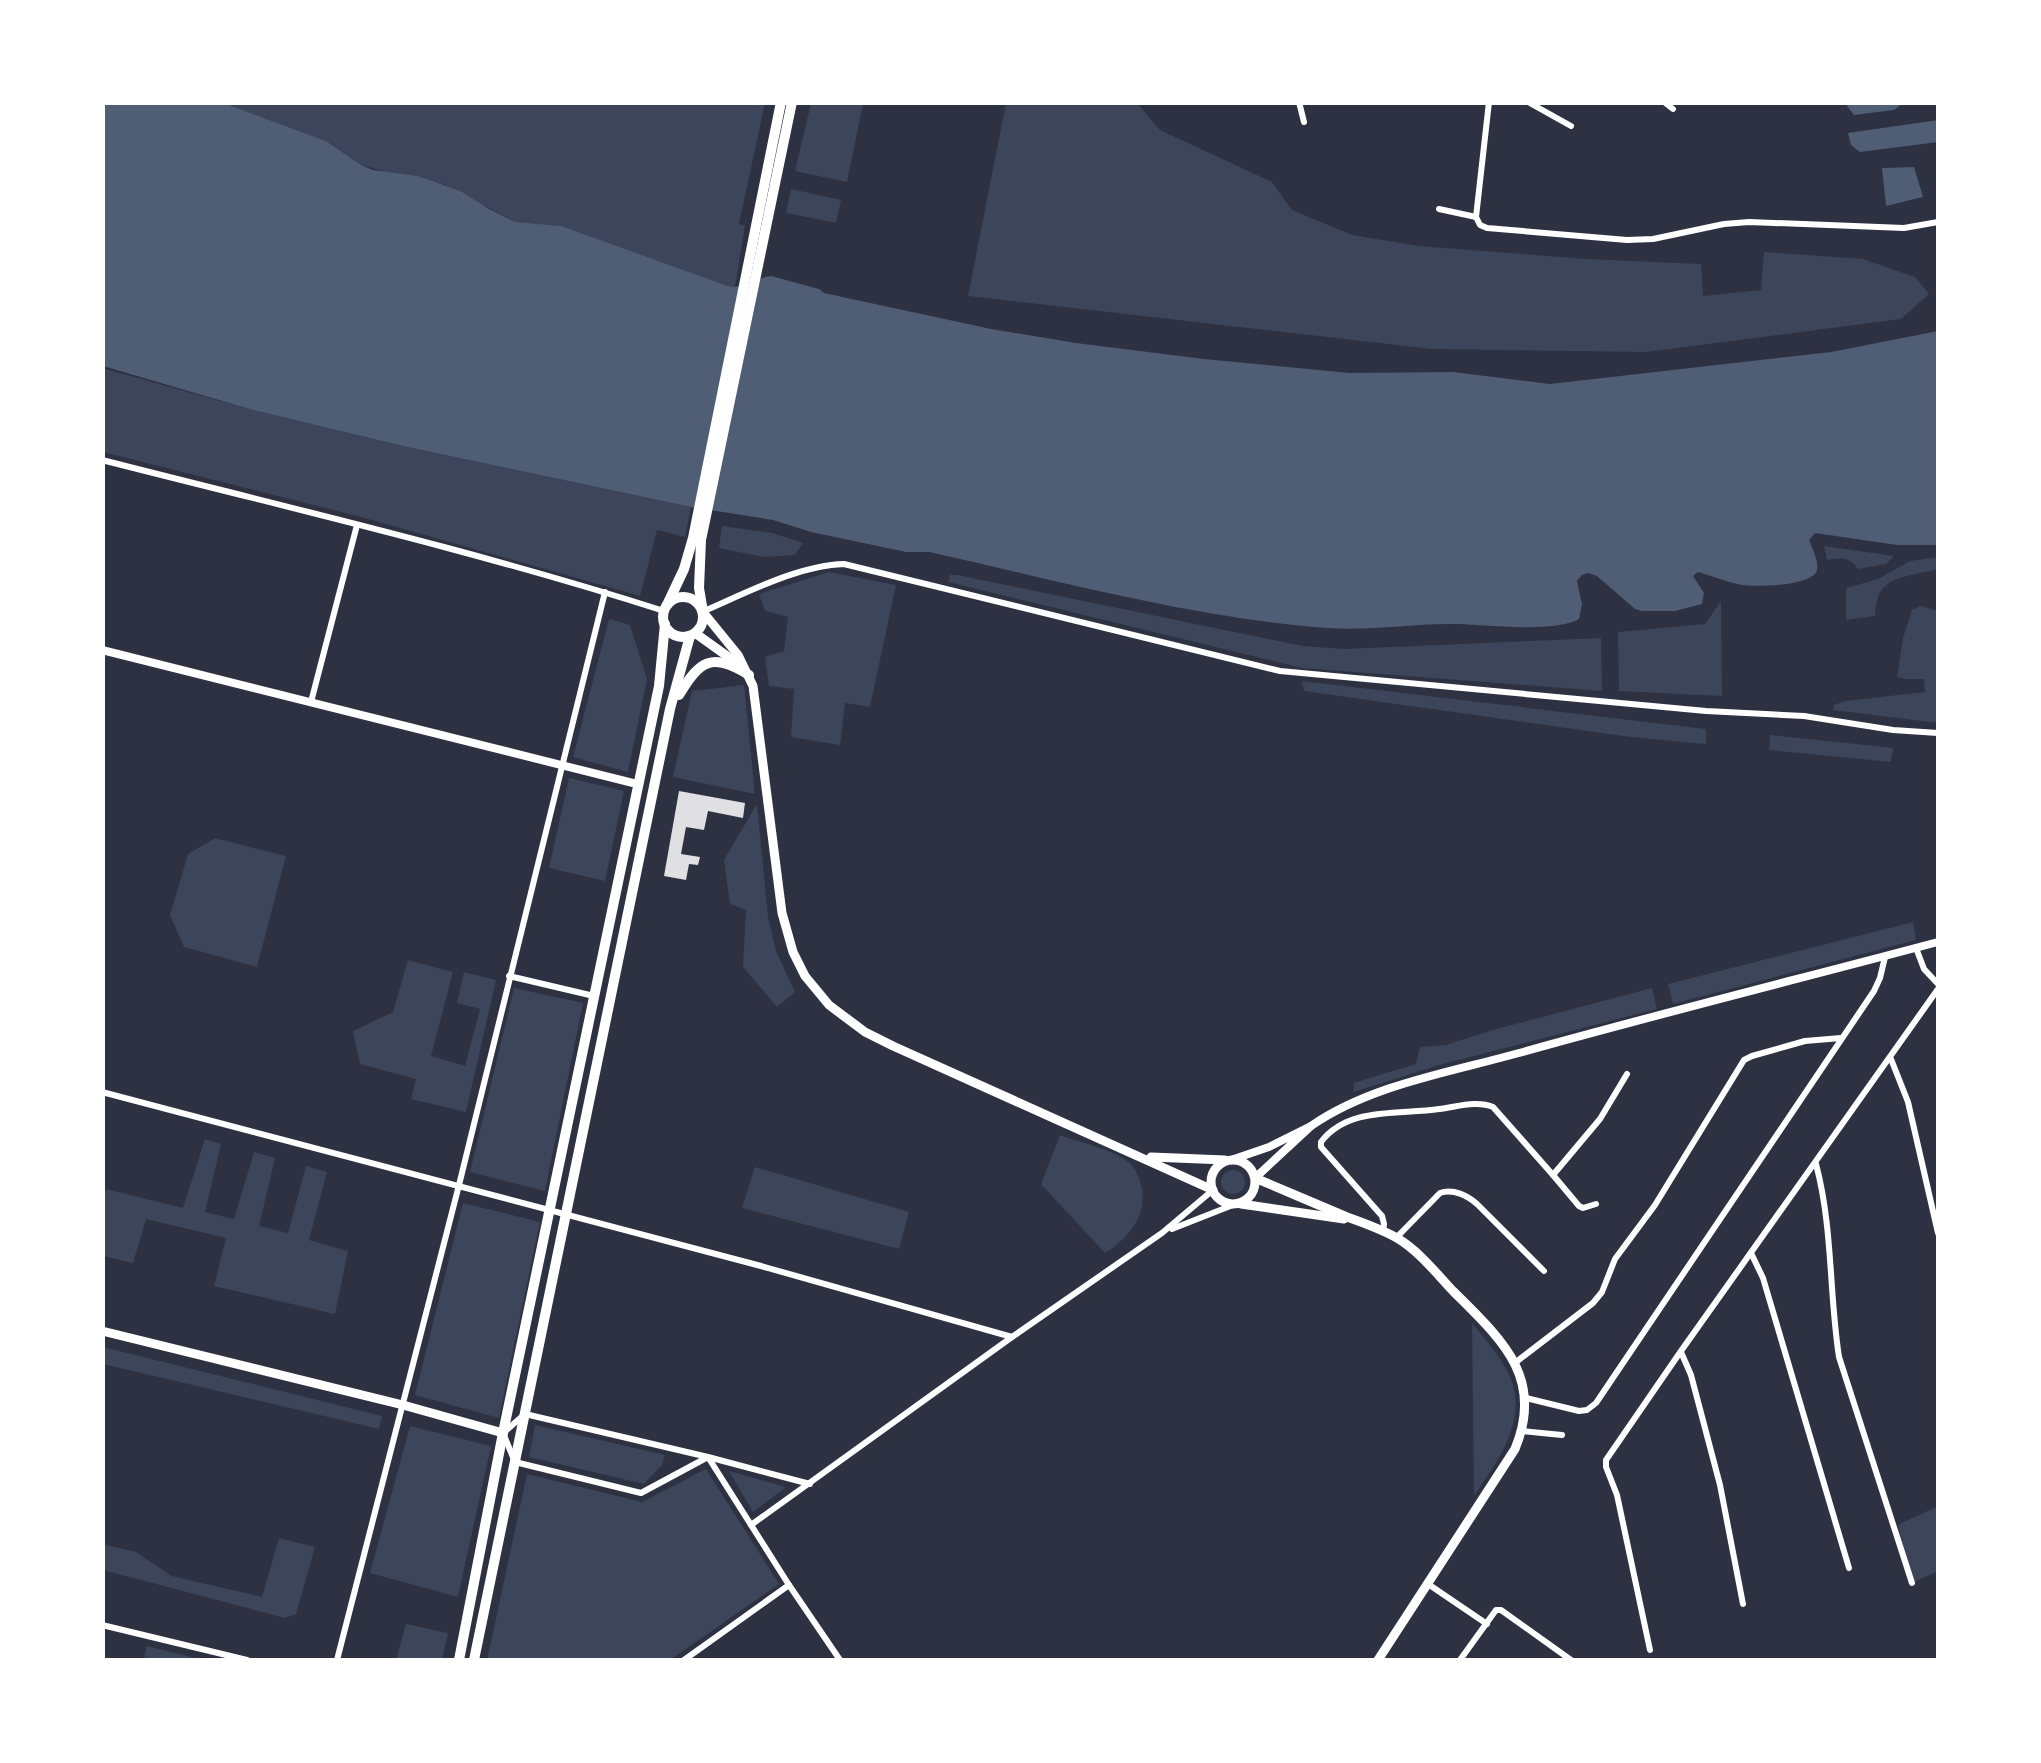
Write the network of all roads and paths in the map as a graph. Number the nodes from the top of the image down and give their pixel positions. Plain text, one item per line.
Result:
1 (781, 102) edge
2 (792, 102) edge
3 (1299, 102) edge
4 (1489, 102) edge
5 (1528, 102) edge
6 (1664, 102) edge
7 (1673, 109) dead end
8 (1304, 122) dead end
9 (1571, 126) dead end
10 (1440, 209) dead end
11 (1476, 217) junction
12 (1938, 222) edge
13 (758, 233) junction
14 (103, 461) edge
15 (358, 525) junction
16 (697, 539) junction
17 (604, 592) junction
18 (666, 608) junction
19 (703, 612) junction
20 (664, 624) junction
21 (692, 634) junction
22 (102, 650) edge
23 (749, 675) junction
24 (311, 702) junction
25 (670, 708) junction
26 (1938, 733) edge
27 (562, 766) junction
28 (637, 784) junction
29 (1938, 942) edge
30 (1916, 948) junction
31 (1885, 957) junction
32 (509, 976) junction
33 (1938, 986) edge
34 (594, 996) junction
35 (1843, 1038) junction
36 (1891, 1058) junction
37 (1627, 1074) dead end
38 (102, 1092) edge
39 (1312, 1126) junction
40 (1143, 1156) junction
41 (1231, 1160) junction
42 (1815, 1163) junction
43 (1553, 1175) junction
44 (1255, 1178) junction
45 (459, 1185) junction
46 (1213, 1190) junction
47 (1238, 1203) junction
48 (1596, 1204) dead end
49 (550, 1209) junction
50 (566, 1213) junction
51 (1357, 1220) junction
52 (1383, 1231) junction
53 (1938, 1233) edge
54 (1162, 1234) junction
55 (1396, 1238) junction
56 (1751, 1253) junction
57 (1544, 1271) dead end
58 (102, 1330) edge
59 (1012, 1337) junction
60 (1680, 1351) junction
61 (1516, 1362) junction
62 (1526, 1398) junction
63 (403, 1405) junction
64 (525, 1414) junction
65 (1522, 1431) junction
66 (503, 1433) junction
67 (1562, 1435) dead end
68 (708, 1457) junction
69 (515, 1462) junction
70 (810, 1484) junction
71 (751, 1526) junction
72 (1849, 1568) dead end
73 (1912, 1583) dead end
74 (1428, 1584) junction
75 (789, 1585) junction
76 (1743, 1604) dead end
77 (102, 1624) edge
78 (1486, 1624) junction
79 (1650, 1650) dead end
80 (247, 1660) edge
81 (337, 1660) edge
82 (459, 1660) edge
83 (474, 1660) edge
84 (684, 1660) edge
85 (840, 1660) edge
86 (1378, 1660) edge
87 (1460, 1660) edge
88 (1572, 1660) edge

1 - 13 main road
2 - 13 main road
3 - 8 street
4 - 11 street
5 - 9 street
6 - 7 street
10 - 11 street
11 - 12 street
13 - 16 main road
14 - 15 street
15 - 17 street
15 - 24 street
16 - 18 main road
16 - 19 main road
17 - 18 street
17 - 27 street
18 - 19 main road
18 - 20 main road
19 - 21 main road
19 - 23 main road
19 - 26 street
20 - 21 main road
20 - 28 main road
21 - 23 main road
21 - 25 main road
22 - 24 street
23 - 25 main road
23 - 40 main road
24 - 27 street
25 - 50 main road
27 - 28 street
27 - 32 street
28 - 34 main road
29 - 30 street
30 - 31 street
30 - 33 street
31 - 35 street
31 - 39 street
32 - 34 street
32 - 45 street
33 - 36 street
34 - 49 main road
35 - 61 street
35 - 62 street
36 - 42 street
36 - 53 street
37 - 43 street
38 - 45 street
39 - 41 street
39 - 44 street
40 - 41 main road
40 - 46 main road
41 - 44 main road
41 - 46 main road
42 - 56 street
42 - 73 street
43 - 48 street
43 - 52 street
44 - 47 main road
44 - 51 main road
45 - 49 street
45 - 63 street
46 - 47 main road
46 - 54 street
47 - 51 main road
47 - 54 street
49 - 50 street
49 - 66 main road
50 - 59 street
50 - 64 main road
51 - 52 main road
52 - 55 main road
54 - 59 street
55 - 57 street
55 - 61 main road
56 - 60 street
56 - 72 street
58 - 63 main road
59 - 70 street
60 - 76 street
60 - 79 street
61 - 62 main road
62 - 65 main road
63 - 66 main road
63 - 81 street
64 - 66 street
64 - 68 street
64 - 69 main road
65 - 67 street
65 - 74 main road
66 - 69 street
66 - 82 main road
68 - 69 street
68 - 70 street
68 - 71 street
69 - 83 main road
70 - 71 street
71 - 75 street
74 - 78 street
74 - 86 main road
75 - 84 street
75 - 85 street
77 - 80 street
78 - 87 street
78 - 88 street

